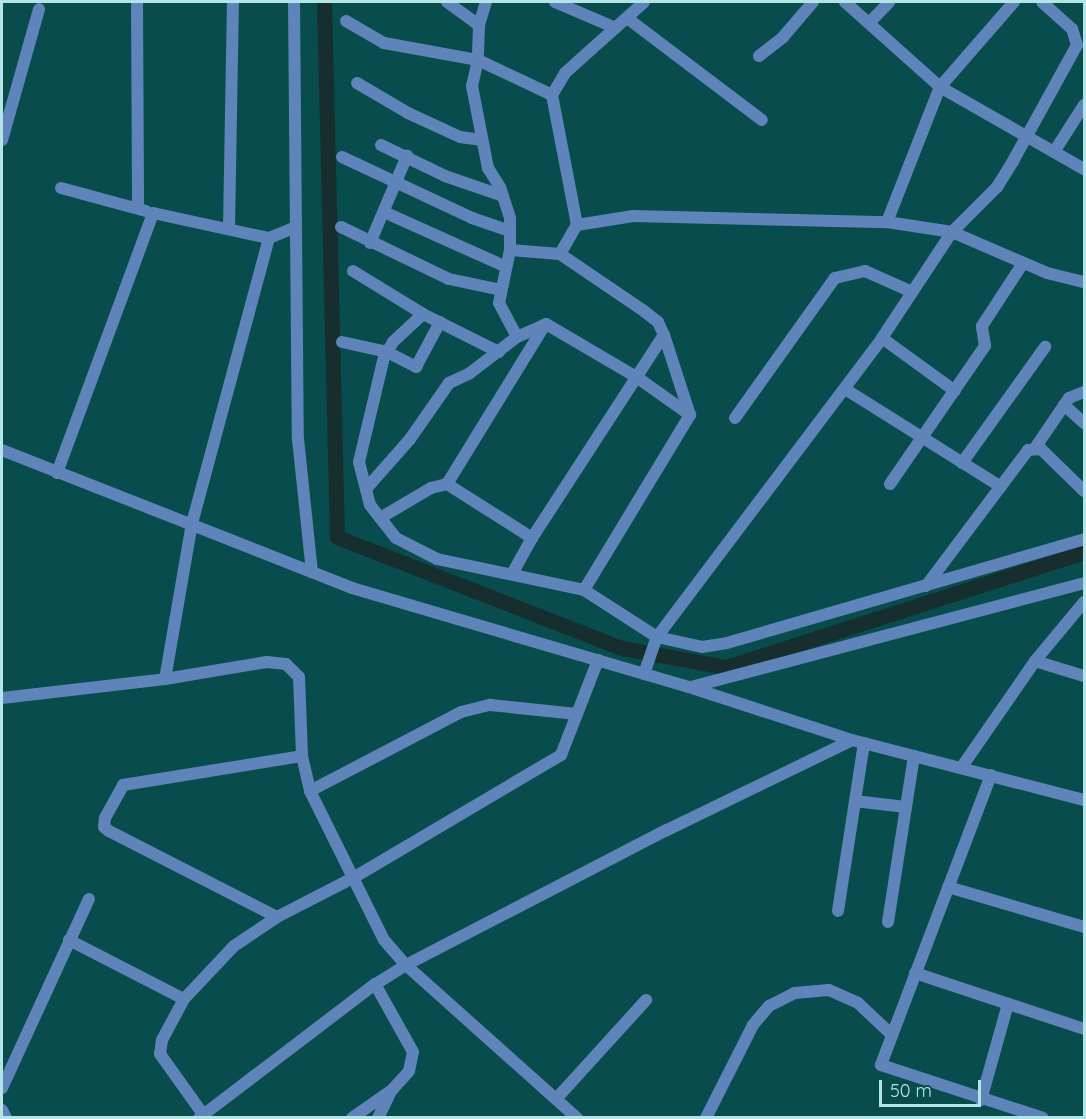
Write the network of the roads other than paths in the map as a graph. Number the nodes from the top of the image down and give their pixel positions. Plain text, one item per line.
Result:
1 (137, 2) edge
2 (234, 2) edge
3 (294, 2) edge
4 (447, 2) edge
5 (486, 2) edge
6 (555, 2) edge
7 (644, 2) edge
8 (813, 2) edge
9 (845, 2) edge
10 (889, 2) edge
11 (1014, 2) edge
12 (1042, 2) edge
13 (39, 9) dead end
14 (627, 18) junction
15 (346, 21) dead end
16 (870, 22) junction
17 (479, 25) junction
18 (616, 28) junction
19 (759, 56) dead end
20 (478, 60) junction
21 (357, 83) dead end
22 (940, 87) junction
23 (552, 95) junction
24 (1084, 105) edge
25 (762, 120) dead end
26 (1024, 135) junction
27 (2, 140) edge
28 (481, 140) junction
29 (381, 145) dead end
30 (1054, 152) junction
31 (342, 156) dead end
32 (407, 156) junction
33 (1084, 168) edge
34 (397, 182) junction
35 (61, 188) dead end
36 (503, 196) junction
37 (138, 208) junction
38 (384, 212) junction
39 (153, 213) junction
40 (886, 222) junction
41 (577, 225) junction
42 (296, 227) junction
43 (341, 227) dead end
44 (229, 228) junction
45 (510, 231) junction
46 (952, 232) junction
47 (269, 238) junction
48 (370, 243) junction
49 (510, 250) junction
50 (560, 254) junction
51 (1023, 263) junction
52 (504, 266) junction
53 (353, 271) dead end
54 (1084, 282) edge
55 (501, 290) junction
56 (912, 292) junction
57 (423, 314) junction
58 (440, 322) junction
59 (546, 324) junction
60 (664, 335) junction
61 (517, 337) junction
62 (882, 338) junction
63 (342, 342) dead end
64 (1045, 347) dead end
65 (387, 352) junction
66 (499, 352) junction
67 (638, 378) junction
68 (844, 389) junction
69 (955, 391) junction
70 (1084, 392) edge
71 (1064, 405) junction
72 (690, 415) junction
73 (735, 418) dead end
74 (1084, 423) edge
75 (921, 438) junction
76 (1035, 447) junction
77 (2, 450) edge
78 (963, 463) junction
79 (57, 473) junction
80 (447, 484) junction
81 (890, 484) dead end
82 (1001, 487) junction
83 (366, 489) junction
84 (1084, 491) edge
85 (380, 518) junction
86 (192, 523) junction
87 (532, 538) junction
88 (1084, 539) edge
89 (312, 572) junction
90 (512, 574) junction
91 (1084, 583) edge
92 (926, 586) junction
93 (584, 590) junction
94 (1084, 602) edge
95 (655, 641) junction
96 (598, 660) junction
97 (1035, 661) junction
98 (645, 671) junction
99 (1084, 676) edge
100 (165, 679) junction
101 (689, 687) junction
102 (2, 698) edge
103 (577, 714) junction
104 (858, 742) junction
105 (302, 756) junction
106 (914, 756) junction
107 (961, 768) junction
108 (991, 775) junction
109 (310, 792) junction
110 (1084, 800) edge
111 (855, 801) junction
112 (906, 807) junction
113 (353, 878) junction
114 (948, 887) junction
115 (89, 899) dead end
116 (838, 911) dead end
117 (277, 917) junction
118 (888, 922) dead end
119 (1084, 927) edge
120 (69, 940) junction
121 (406, 965) junction
122 (915, 973) junction
123 (375, 984) junction
124 (184, 999) junction
125 (646, 1000) dead end
126 (1008, 1004) junction
127 (1084, 1029) edge
128 (892, 1035) junction
129 (2, 1088) edge
130 (392, 1089) junction
131 (556, 1099) junction
132 (981, 1100) junction
133 (2, 1110) edge
134 (201, 1116) edge
135 (6, 1118) edge
136 (352, 1118) edge
137 (378, 1118) edge
138 (578, 1118) edge
139 (706, 1118) edge
140 (1043, 1118) edge

1 - 37 street
2 - 44 street
3 - 42 street
4 - 17 street
5 - 17 street
6 - 18 street
7 - 14 street
8 - 19 street
9 - 16 street
10 - 16 street
11 - 22 street
12 - 26 street
13 - 27 street
14 - 18 street
14 - 25 street
15 - 20 street
16 - 22 street
17 - 20 street
18 - 23 street
20 - 23 street
20 - 28 street
21 - 28 street
22 - 26 street
22 - 40 street
23 - 41 street
24 - 30 street
26 - 30 street
26 - 46 street
28 - 36 street
29 - 32 street
30 - 33 street
31 - 34 street
32 - 34 street
32 - 36 street
34 - 38 street
34 - 45 street
35 - 37 street
36 - 45 street
37 - 39 street
38 - 48 street
38 - 52 street
39 - 44 street
39 - 79 street
40 - 41 street
40 - 46 street
41 - 50 street
42 - 47 street
42 - 89 street
43 - 48 street
44 - 47 street
45 - 49 street
46 - 51 street
46 - 56 street
47 - 86 street
48 - 55 street
49 - 50 street
49 - 52 street
50 - 60 street
51 - 54 street
51 - 69 street
52 - 55 street
53 - 57 street
55 - 61 street
56 - 62 street
56 - 73 street
57 - 58 street
57 - 65 street
58 - 65 street
58 - 66 street
59 - 61 street
59 - 67 street
59 - 80 street
60 - 67 street
60 - 72 street
61 - 66 street
62 - 68 street
62 - 69 street
63 - 65 street
64 - 78 street
65 - 83 street
66 - 83 street
67 - 72 street
67 - 87 street
68 - 75 street
68 - 95 street
69 - 75 street
70 - 71 street
71 - 74 street
71 - 76 street
72 - 93 street
75 - 78 street
75 - 81 street
76 - 82 street
76 - 84 street
77 - 79 street
78 - 82 street
79 - 86 street
80 - 85 street
80 - 87 street
82 - 92 street
83 - 85 street
85 - 90 street
86 - 89 street
86 - 100 street
87 - 90 street
88 - 92 street
89 - 96 street
90 - 93 street
91 - 101 street
92 - 95 street
93 - 95 street
94 - 97 street
95 - 98 street
96 - 98 street
96 - 103 street
97 - 99 street
97 - 107 street
98 - 101 street
100 - 102 street
100 - 105 street
101 - 104 street
103 - 109 street
103 - 113 street
104 - 106 street
104 - 111 street
104 - 121 street
105 - 109 street
105 - 117 street
106 - 107 street
106 - 112 street
107 - 108 street
108 - 110 street
108 - 114 street
109 - 113 street
111 - 112 street
111 - 116 street
112 - 118 street
113 - 117 street
113 - 121 street
114 - 119 street
114 - 122 street
115 - 120 street
117 - 124 street
120 - 124 street
120 - 129 street
121 - 123 street
121 - 131 street
122 - 126 street
122 - 128 street
123 - 130 street
123 - 134 street
124 - 134 street
125 - 131 street
126 - 127 street
126 - 132 street
128 - 132 street
128 - 139 street
130 - 136 street
130 - 137 street
131 - 138 street
132 - 140 street
133 - 135 street

